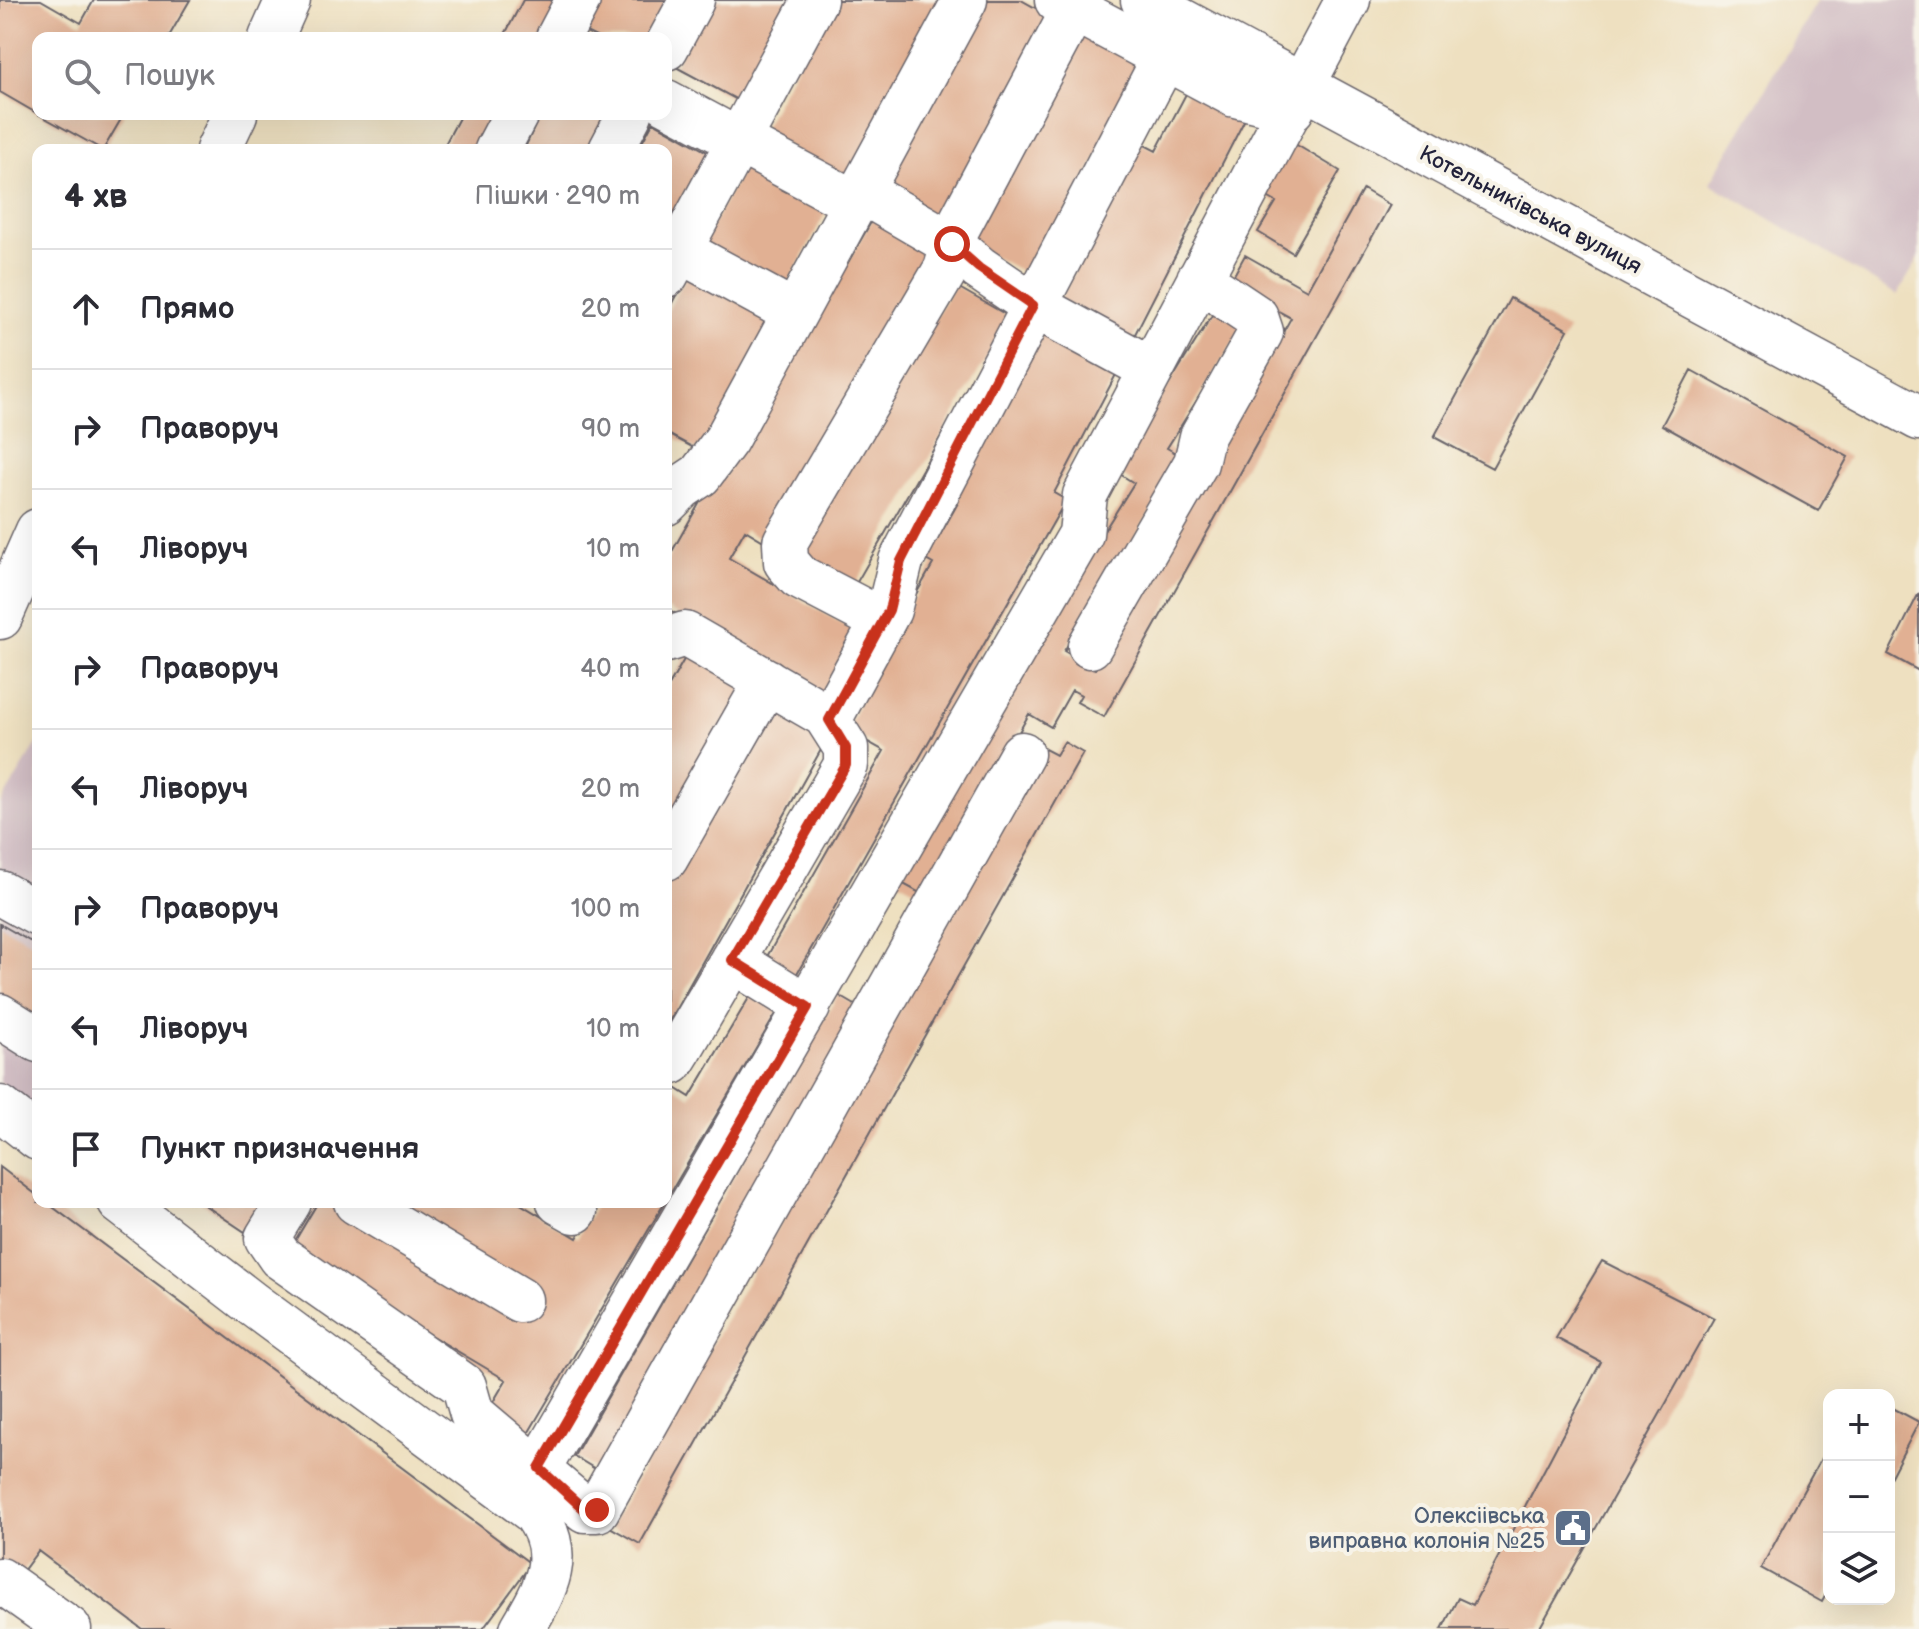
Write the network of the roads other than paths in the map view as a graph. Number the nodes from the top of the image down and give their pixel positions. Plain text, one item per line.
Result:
1 (288, 0) edge
2 (578, 0) edge
3 (692, 0) edge
4 (815, 0) edge
5 (965, 0) edge
6 (1143, 0) edge
7 (1348, 0) edge
8 (1066, 5) edge
9 (274, 32) edge
10 (561, 32) edge
11 (672, 37) edge
12 (1164, 59) junction
13 (1296, 97) junction
14 (672, 105) edge
15 (232, 120) edge
16 (513, 120) edge
17 (627, 120) edge
18 (738, 141) junction
19 (221, 144) edge
20 (500, 144) edge
21 (614, 144) edge
22 (858, 197) junction
23 (952, 244) junction
24 (672, 253) edge
25 (672, 257) edge
26 (1199, 279) junction
27 (1033, 305) junction
28 (795, 313) junction
29 (1151, 369) junction
30 (1919, 418) edge
31 (672, 489) edge
32 (22, 541) edge
33 (0, 617) edge
34 (883, 621) junction
35 (672, 638) edge
36 (1090, 646) dead end
37 (767, 681) junction
38 (829, 720) junction
39 (1022, 754) dead end
40 (672, 847) edge
41 (0, 893) edge
42 (32, 911) edge
43 (732, 960) junction
44 (808, 1007) junction
45 (0, 1016) edge
46 (32, 1036) edge
47 (672, 1062) edge
48 (0, 1108) edge
49 (32, 1133) edge
50 (128, 1208) edge
51 (285, 1208) edge
52 (366, 1208) edge
53 (520, 1300) dead end
54 (539, 1468) junction
55 (0, 1580) edge
56 (69, 1629) edge
57 (522, 1629) edge

1 - 9 street
2 - 10 street
3 - 11 street
4 - 18 street
5 - 22 street
6 - 13 street, Котельниківська вулиця
7 - 13 street
8 - 12 street
8 - 23 street
12 - 13 street
12 - 27 street
13 - 26 street
13 - 30 street, Котельниківська вулиця
14 - 18 street
15 - 19 street
16 - 20 street
17 - 21 street
18 - 22 street
18 - 24 street
22 - 23 street
22 - 28 street
23 - 27 street
23 - 34 street
25 - 28 street
26 - 29 street
26 - 36 street
27 - 29 street
27 - 34 street
28 - 31 street
29 - 44 street
32 - 33 street
34 - 38 street
35 - 37 street
37 - 38 street
37 - 40 street
38 - 43 street
39 - 54 street
41 - 42 street
43 - 44 street
43 - 47 street
44 - 54 street
45 - 46 street
48 - 49 street
50 - 57 street
51 - 54 street
52 - 53 street
55 - 56 street

